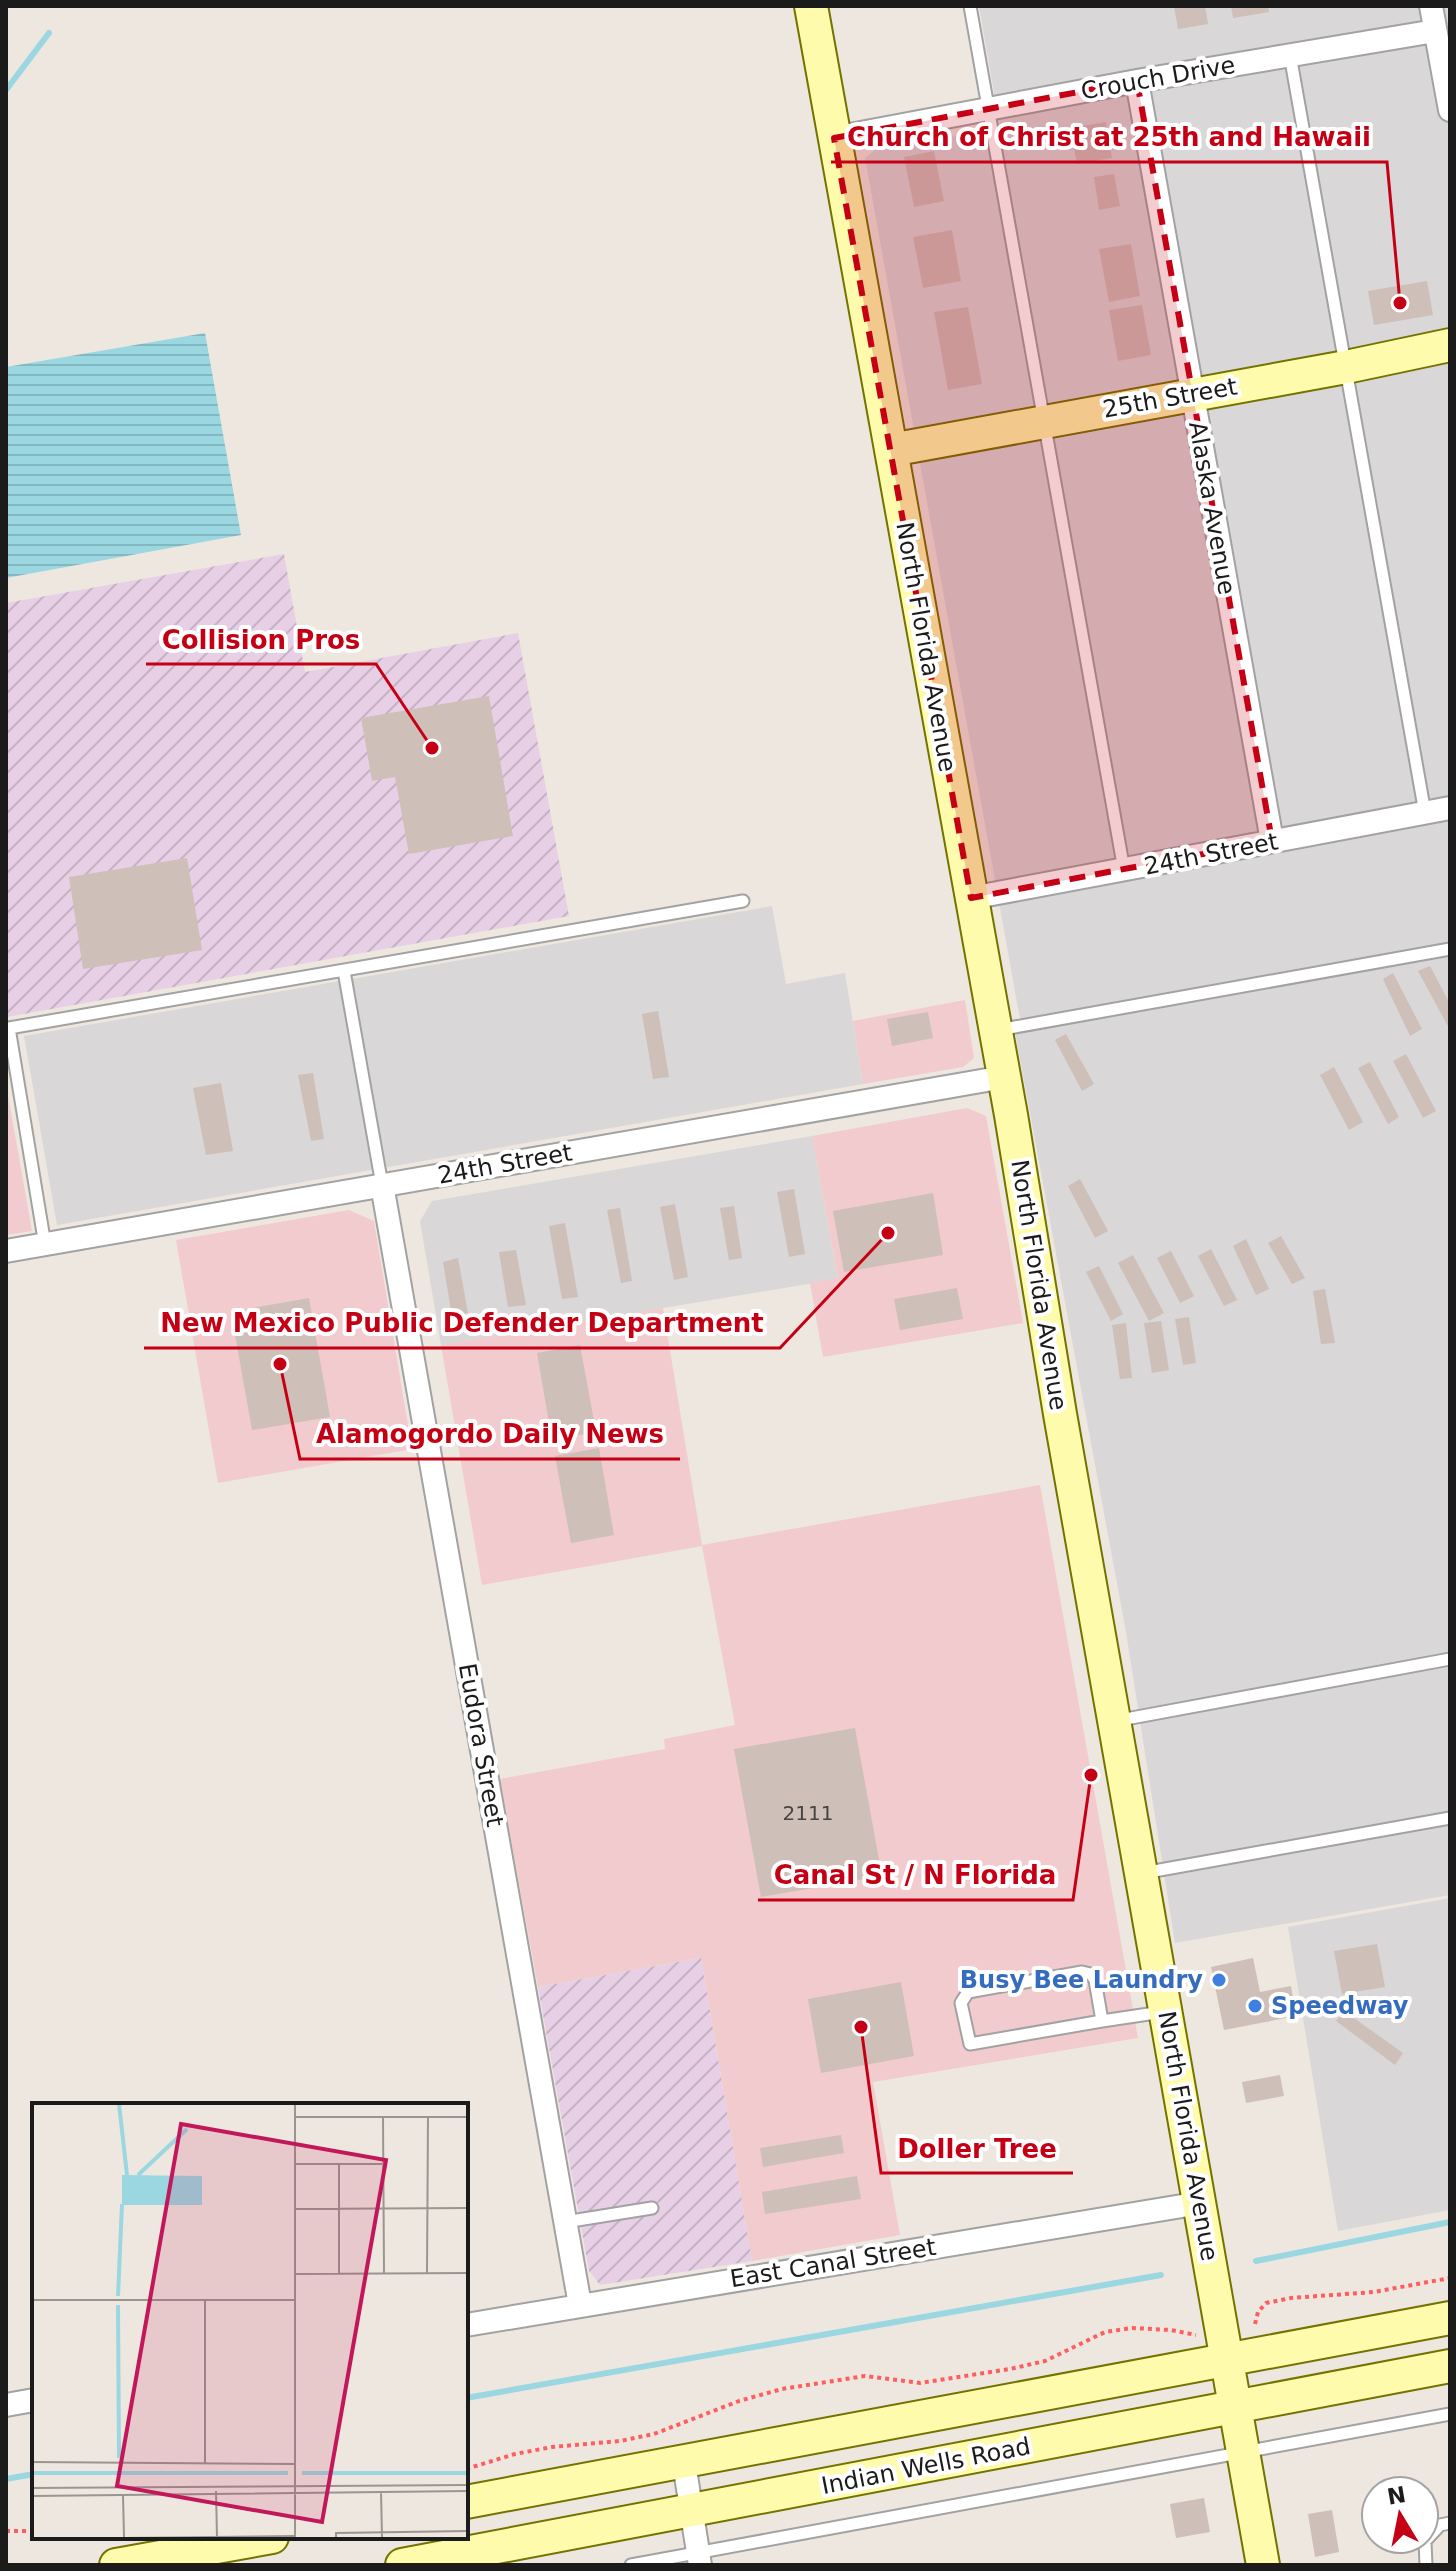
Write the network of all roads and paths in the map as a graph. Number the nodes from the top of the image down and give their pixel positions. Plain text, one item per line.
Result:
1 (811, 6) edge
2 (970, 6) edge
3 (1431, 6) edge
4 (1435, 31) junction
5 (1290, 55) junction
6 (1137, 81) junction
7 (989, 109) junction
8 (1450, 110) edge
9 (834, 138) junction
10 (1450, 345) edge
11 (1346, 367) junction
12 (1191, 393) junction
13 (1044, 421) junction
14 (891, 450) junction
15 (1450, 808) edge
16 (1425, 813) junction
17 (1272, 841) junction
18 (1124, 871) junction
19 (971, 898) junction
20 (743, 901) dead end
21 (1450, 949) edge
22 (344, 971) junction
23 (995, 1031) junction
24 (1004, 1077) junction
25 (382, 1185) junction
26 (45, 1245) junction
27 (6, 1251) edge
28 (1450, 1659) edge
29 (1115, 1721) junction
30 (1450, 1818) edge
31 (1142, 1873) junction
32 (1166, 2011) junction
33 (1102, 2021) junction
34 (1200, 2203) junction
35 (652, 2208) dead end
36 (565, 2222) junction
37 (1450, 2278) edge
38 (580, 2305) junction
39 (1450, 2318) edge
40 (1255, 2324) dead end
41 (468, 2325) edge
42 (1196, 2335) dead end
43 (1227, 2359) junction
44 (1450, 2366) edge
45 (32, 2400) edge
46 (6, 2405) edge
47 (1237, 2407) junction
48 (1450, 2414) edge
49 (1241, 2452) junction
50 (684, 2463) junction
51 (468, 2468) edge
52 (468, 2502) edge
53 (693, 2511) junction
54 (1450, 2523) edge
55 (6, 2531) edge
56 (32, 2531) edge
57 (261, 2539) edge
58 (699, 2559) edge
59 (116, 2565) edge
60 (402, 2565) edge
61 (631, 2565) edge
62 (1263, 2565) edge
63 (1426, 2565) edge

1 - 9 main road, North Florida Avenue
2 - 7 lane
3 - 4 street
4 - 5 street, Crouch Drive
4 - 8 street
5 - 6 street, Crouch Drive
5 - 11 lane
6 - 7 street, Crouch Drive
6 - 12 street, Alaska Avenue
7 - 9 street, Crouch Drive
7 - 13 lane
9 - 14 main road, North Florida Avenue
10 - 11 main road, 25th Street
11 - 12 main road, 25th Street
11 - 16 lane
12 - 13 main road, 25th Street
12 - 17 street, Alaska Avenue
13 - 14 main road, 25th Street
13 - 18 lane
14 - 19 main road, North Florida Avenue
15 - 16 street, 24th Street
16 - 17 street, 24th Street
17 - 18 street, 24th Street
18 - 19 street, 24th Street
19 - 23 main road, North Florida Avenue
20 - 22 lane
21 - 23 lane
22 - 25 lane
22 - 26 lane
23 - 24 main road, North Florida Avenue
24 - 25 street, 24th Street
24 - 29 main road, North Florida Avenue
25 - 26 street, 24th Street
25 - 36 street, Eudora Street
26 - 27 street, 24th Street
28 - 29 lane
29 - 31 main road, North Florida Avenue
30 - 31 lane
31 - 32 main road, North Florida Avenue
32 - 33 lane
32 - 34 main road, North Florida Avenue
33 - 33 lane
34 - 38 street, East Canal Street
34 - 43 main road, North Florida Avenue
35 - 36 lane
36 - 38 street, Eudora Street
37 - 40 path
38 - 41 street, East Canal Street
39 - 43 main road, Indian Wells Road
42 - 51 path
43 - 47 main road, North Florida Avenue
43 - 50 main road, Indian Wells Road
44 - 47 main road, Indian Wells Road
45 - 46 street
47 - 49 main road, North Florida Avenue
47 - 53 main road, Indian Wells Road
48 - 49 lane, Indian Wells Road
49 - 58 lane, Indian Wells Road
49 - 62 main road, North Florida Avenue
50 - 52 main road, Indian Wells Road
50 - 53 street
53 - 58 street
53 - 60 main road, Indian Wells Road
54 - 63 lane
55 - 56 path
57 - 59 main road
58 - 61 lane, Indian Wells Road

